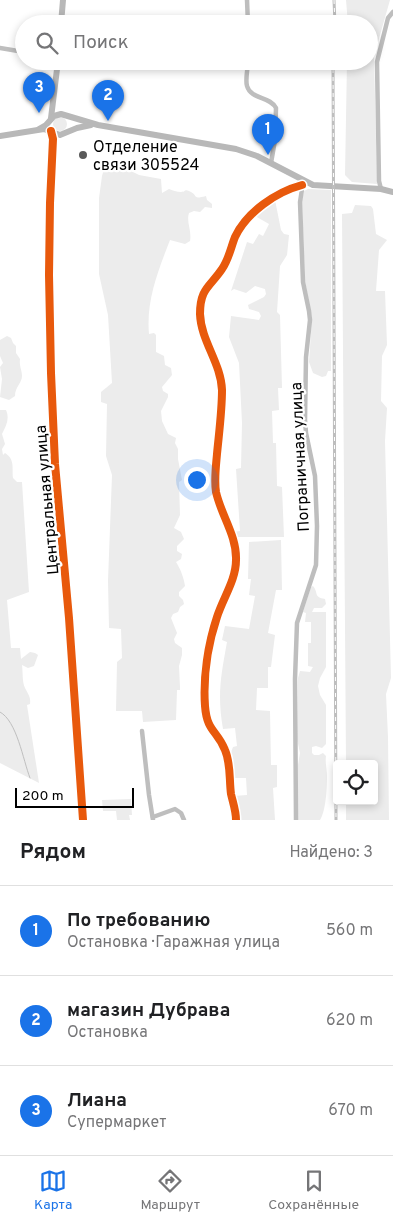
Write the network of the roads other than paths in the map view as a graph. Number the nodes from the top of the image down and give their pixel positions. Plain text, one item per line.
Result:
1 (64, 0) edge
2 (247, 0) edge
3 (393, 12) edge
4 (62, 15) edge
5 (248, 15) edge
6 (0, 48) edge
7 (15, 50) edge
8 (378, 58) edge
9 (57, 70) edge
10 (248, 70) edge
11 (377, 70) edge
12 (55, 97) junction
13 (65, 116) junction
14 (51, 119) junction
15 (98, 125) junction
16 (39, 129) junction
17 (51, 131) junction
18 (63, 134) junction
19 (0, 136) edge
20 (53, 143) junction
21 (271, 163) junction
22 (303, 183) junction
23 (381, 189) junction
24 (393, 192) edge
25 (142, 731) dead end
26 (153, 818) edge
27 (83, 820) edge
28 (184, 820) edge
29 (236, 820) edge
30 (296, 820) edge

1 - 4 main road
2 - 5 street
3 - 8 street
6 - 7 street
9 - 12 main road
10 - 21 street
11 - 23 street
12 - 13 main road
12 - 14 main road
13 - 14 main road
13 - 15 main road
13 - 18 main road
14 - 16 main road
14 - 17 main road
15 - 18 main road
15 - 21 main road
16 - 17 main road
16 - 19 main road
17 - 18 main road
17 - 20 street, Центральная улица
18 - 20 street
20 - 27 street, Центральная улица
21 - 22 main road
22 - 23 main road
22 - 29 street
22 - 30 street, Пограничная улица
23 - 24 main road
25 - 26 street
26 - 28 street

